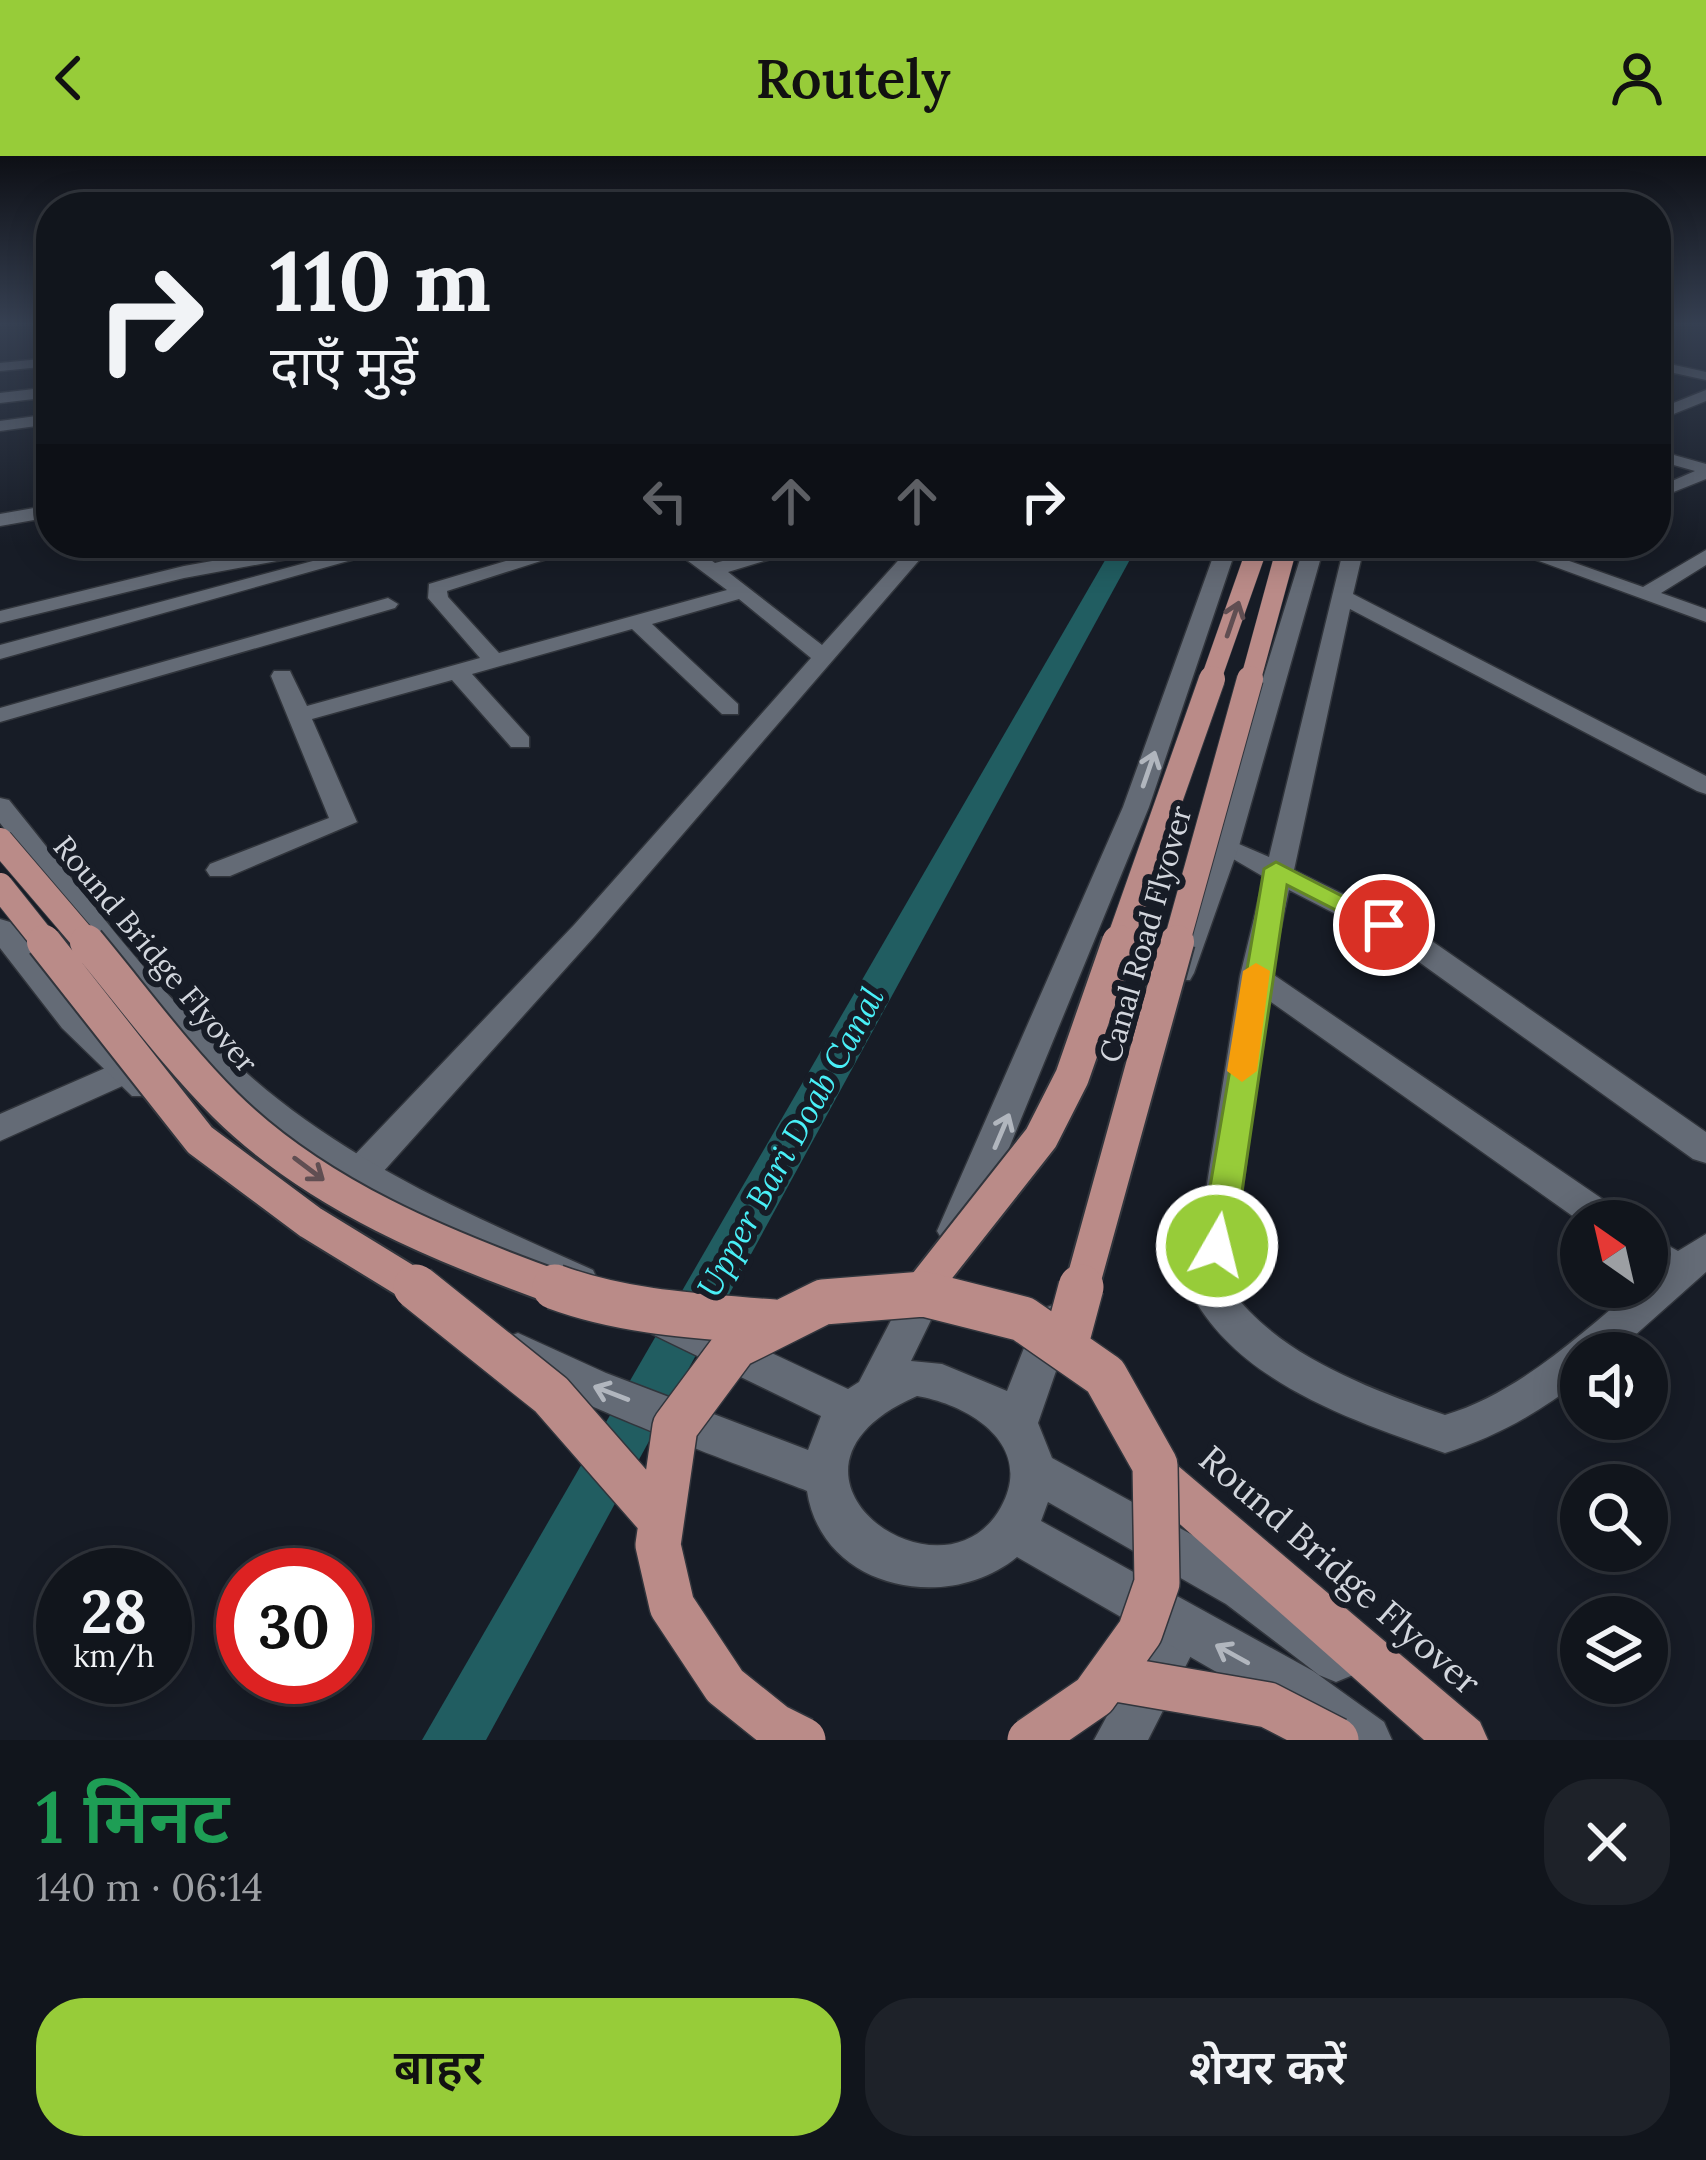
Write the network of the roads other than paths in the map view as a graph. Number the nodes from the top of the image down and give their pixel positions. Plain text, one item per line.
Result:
1 (1671, 415) edge
2 (36, 421) edge
3 (1706, 422) edge
4 (0, 426) edge
5 (1671, 460) edge
6 (1706, 471) edge
7 (1671, 487) edge
8 (36, 514) edge
9 (0, 520) edge
10 (1706, 556) edge
11 (263, 558) edge
12 (345, 558) edge
13 (537, 558) edge
14 (695, 558) edge
15 (757, 558) edge
16 (911, 558) edge
17 (1223, 558) edge
18 (1254, 558) edge
19 (1284, 558) edge
20 (1311, 558) edge
21 (1352, 558) edge
22 (1542, 558) edge
23 (712, 570) junction
24 (743, 592) junction
25 (1646, 594) junction
26 (1343, 597) junction
27 (388, 604) dead end
28 (1706, 616) edge
29 (0, 617) edge
30 (638, 622) junction
31 (0, 652) edge
32 (824, 657) junction
33 (497, 664) junction
34 (458, 673) junction
35 (282, 676) dead end
36 (730, 709) dead end
37 (0, 715) edge
38 (301, 715) junction
39 (520, 742) dead end
40 (1706, 786) edge
41 (0, 806) edge
42 (0, 841) edge
43 (1225, 846) junction
44 (220, 869) dead end
45 (1276, 869) junction
46 (0, 886) edge
47 (0, 928) edge
48 (1256, 976) junction
49 (126, 1071) junction
50 (0, 1128) edge
51 (1706, 1150) edge
52 (360, 1173) junction
53 (1576, 1200) edge
54 (416, 1207) junction
55 (1692, 1261) edge
56 (356, 1263) junction
57 (922, 1289) junction
58 (774, 1322) junction
59 (1066, 1343) junction
60 (863, 1398) junction
61 (1023, 1446) junction
62 (1155, 1474) junction
63 (824, 1477) junction
64 (656, 1515) junction
65 (1014, 1530) junction
66 (1182, 1626) junction
67 (1111, 1678) junction
68 (1347, 1734) edge
69 (803, 1740) edge
70 (1030, 1740) edge
71 (1120, 1740) edge
72 (1442, 1740) edge
73 (1462, 1740) edge

1 - 3 street
2 - 4 street
5 - 6 street
6 - 7 street
8 - 9 street
10 - 25 street
11 - 29 street
12 - 31 street
13 - 33 street
14 - 23 street
15 - 23 street
16 - 32 street
60 -> 17 street
57 -> 18 main road, Canal Road Flyover, bridge
19 - 59 main road, Canal Road Flyover, bridge
20 - 43 street
21 - 26 street
22 - 25 street
23 - 24 street
24 - 30 street
24 - 32 street
25 - 28 street
26 - 40 street
26 - 45 street
27 - 37 street
30 - 33 street
30 - 36 street
32 - 52 street
33 - 34 street
34 - 38 street
34 - 39 street
35 - 38 street
38 - 44 street
41 - 52 street
42 -> 58 main road, Round Bridge Flyover, bridge
43 - 45 street
43 - 61 street
45 - 48 street
45 - 51 street
46 - 64 main road, bridge
47 - 49 street
48 - 53 street
48 - 55 street
49 - 50 street
49 - 56 street
52 - 54 street
54 - 56 street
54 - 60 street, bridge
63 -> 56 street, bridge
57 - 58 main road, Round Bridge Flyover, bridge
57 - 59 main road, Round Bridge Flyover, bridge
58 - 64 main road, Round Bridge Flyover, bridge
59 - 62 main road, Round Bridge Flyover, bridge
60 - 61 street
60 - 63 street
61 - 65 street
61 - 72 street
62 - 67 main road, Round Bridge Flyover, bridge
62 - 73 main road, Round Bridge Flyover
63 - 65 street
64 - 69 main road, Round Bridge Flyover, bridge
65 - 66 street
68 -> 66 street
66 - 71 street
67 - 68 main road, bridge
67 - 70 main road, Round Bridge Flyover, bridge

